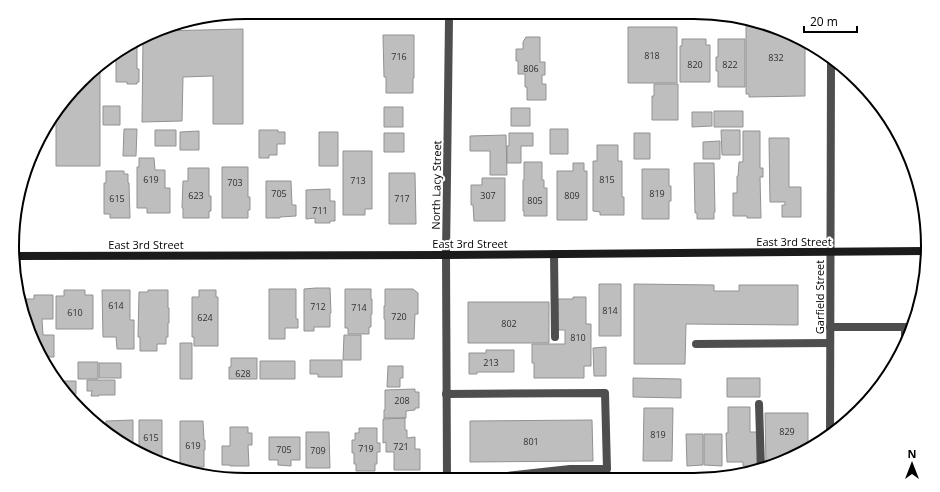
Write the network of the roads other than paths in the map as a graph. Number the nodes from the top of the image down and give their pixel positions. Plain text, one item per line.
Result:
1 (449, 19) edge
2 (831, 65) edge
3 (921, 251) edge
4 (830, 252) junction
5 (446, 254) junction
6 (554, 254) junction
7 (19, 256) edge
8 (830, 327) junction
9 (906, 327) edge
10 (554, 338) dead end
11 (830, 343) junction
12 (696, 344) dead end
13 (446, 394) junction
14 (759, 404) dead end
15 (830, 428) edge
16 (760, 463) edge
17 (570, 469) junction
18 (447, 473) edge
19 (534, 473) edge
20 (570, 473) edge

1 - 5 street, North Lacy Street
2 - 4 street, Garfield Street
3 - 4 street, East 3rd Street
4 - 6 street, East 3rd Street
4 - 8 street, Garfield Street
5 - 6 street, East 3rd Street
5 - 7 street, East 3rd Street
5 - 13 street, North Lacy Street
6 - 10 street
8 - 9 street
8 - 11 street, Garfield Street
11 - 12 street
11 - 15 street, Garfield Street
13 - 17 street
13 - 18 street, North Lacy Street
14 - 16 street
17 - 19 street
17 - 20 street

